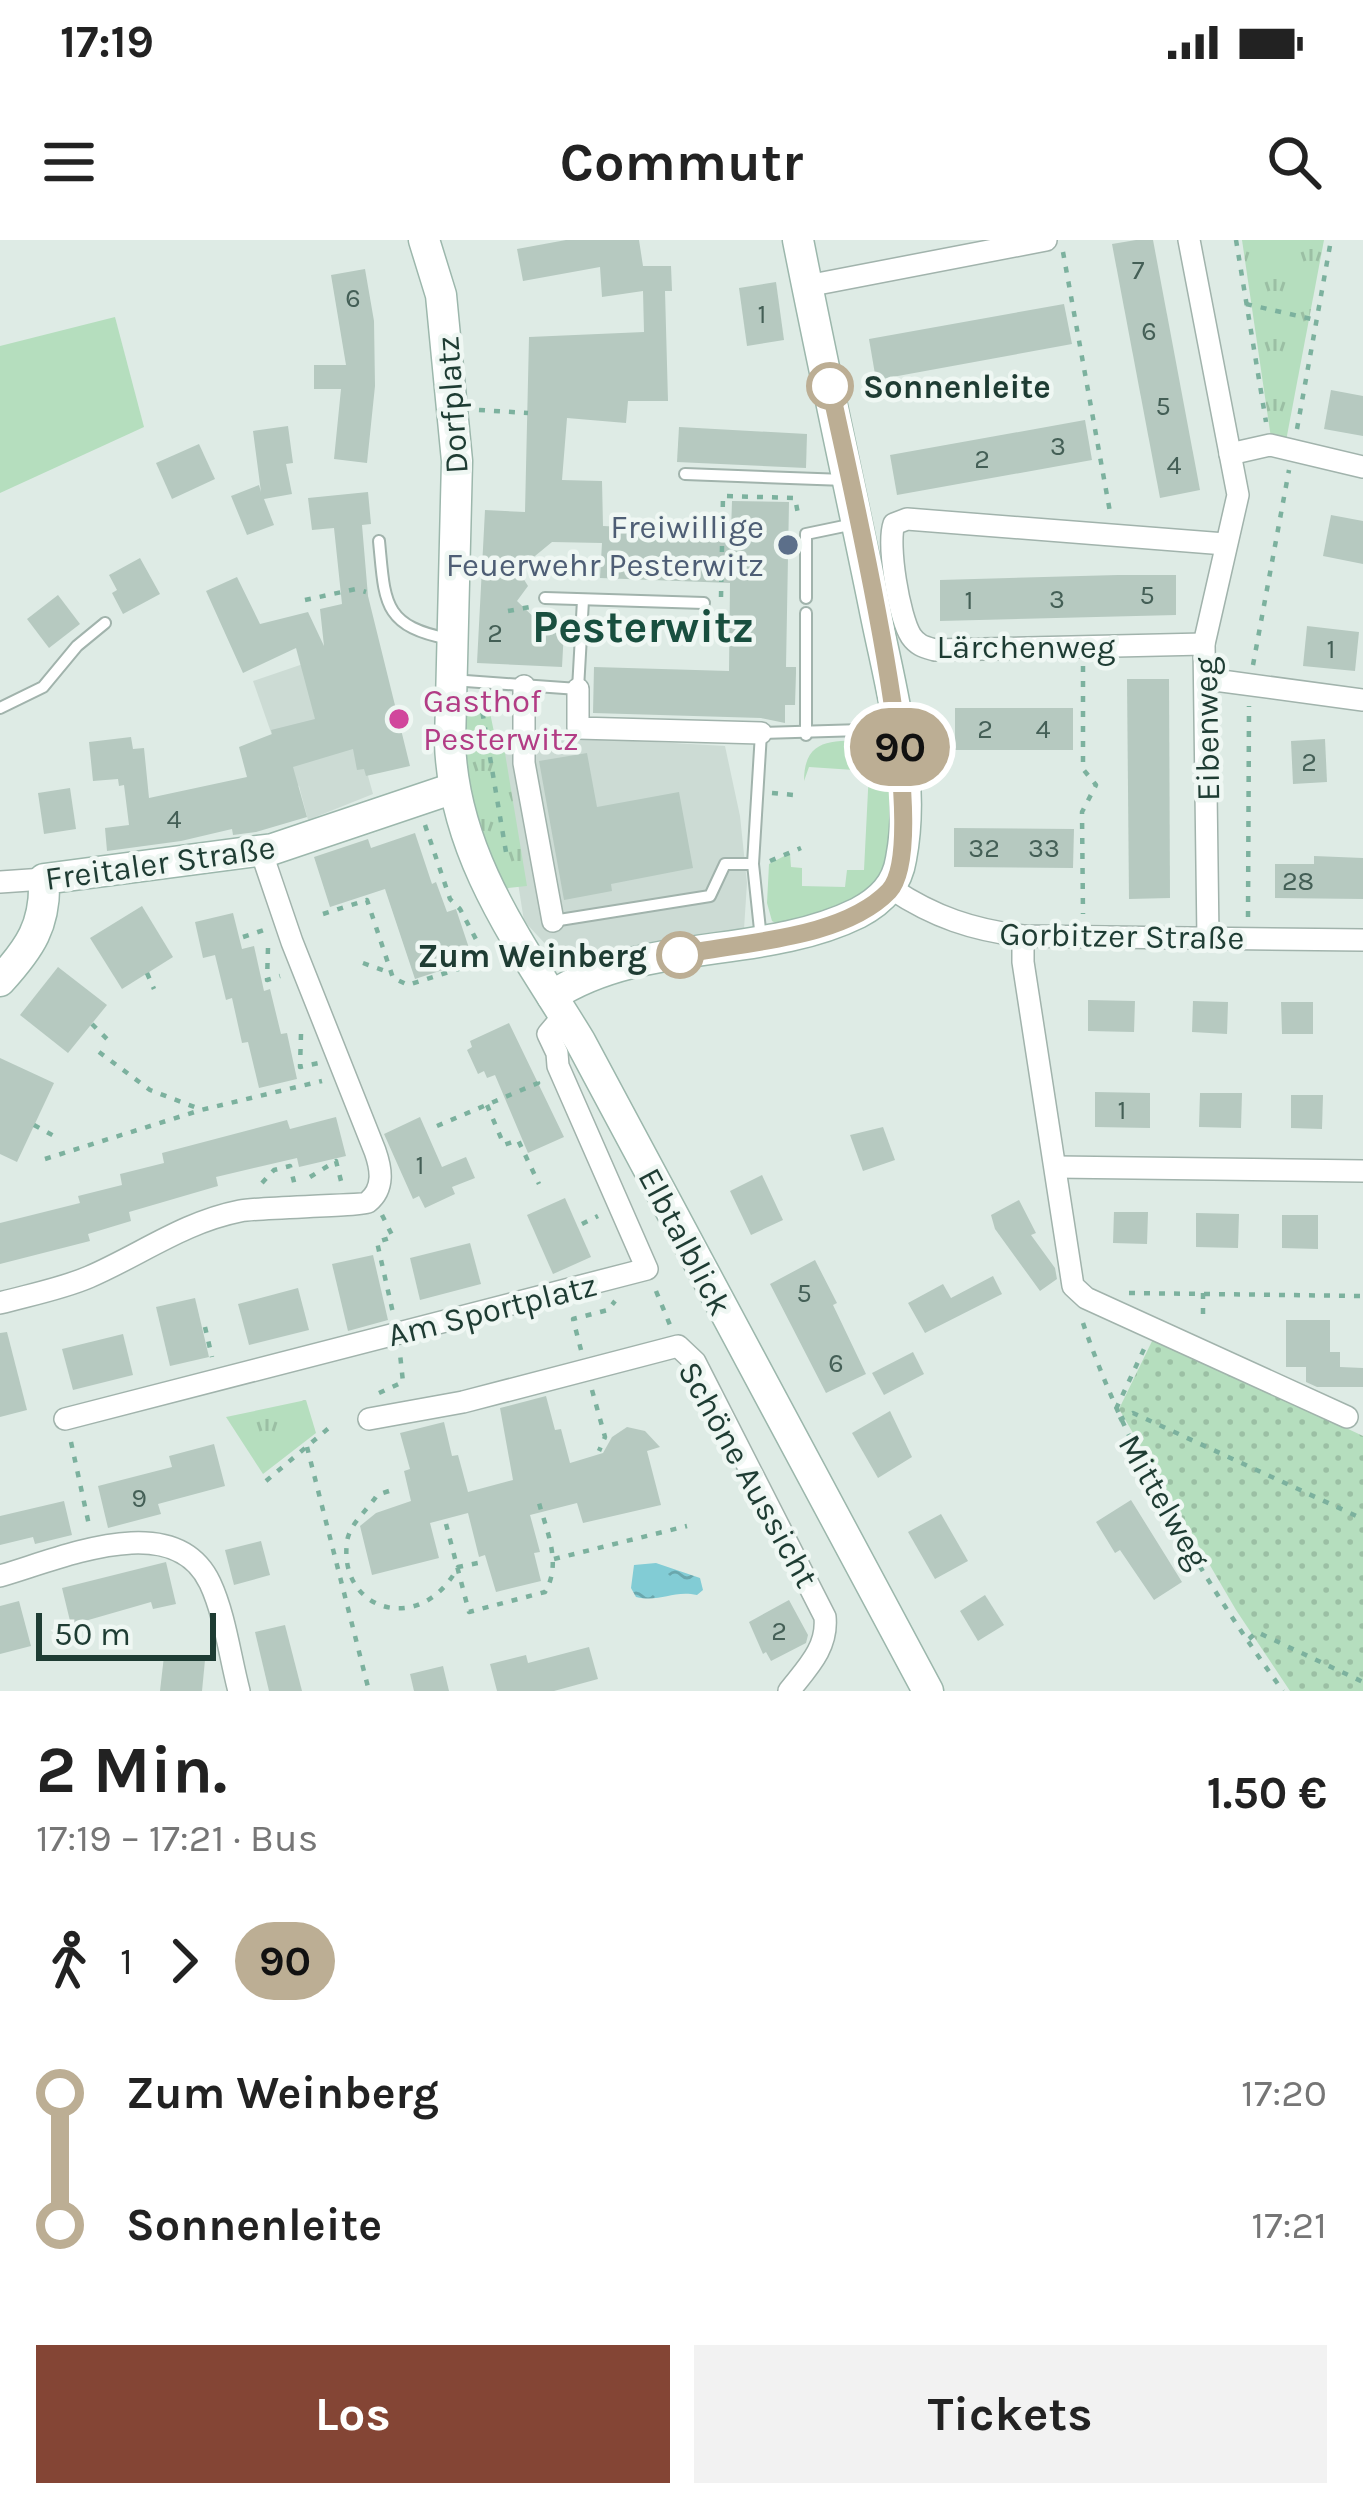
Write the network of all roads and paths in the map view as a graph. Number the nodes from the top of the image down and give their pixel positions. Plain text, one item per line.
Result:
1 (424, 240) edge
2 (798, 240) edge
3 (1046, 240) edge
4 (1061, 240) edge
5 (1189, 240) edge
6 (1236, 240) edge
7 (1331, 240) edge
8 (807, 286) junction
9 (1246, 304) junction
10 (1318, 320) junction
11 (473, 410) dead end
12 (528, 413) dead end
13 (1281, 448) junction
14 (1230, 454) junction
15 (1363, 467) edge
16 (685, 474) dead end
17 (848, 480) junction
18 (857, 523) junction
19 (806, 534) junction
20 (1114, 536) junction
21 (379, 541) dead end
22 (1226, 544) junction
23 (368, 591) dead end
24 (545, 598) joint
25 (806, 598) dead end
26 (305, 600) dead end
27 (583, 600) junction
28 (704, 603) joint
29 (508, 611) dead end
30 (806, 613) dead end
31 (105, 623) dead end
32 (453, 639) junction
33 (1204, 644) junction
34 (1082, 648) junction
35 (1207, 679) junction
36 (449, 680) junction
37 (524, 686) junction
38 (1249, 686) junction
39 (578, 689) junction
40 (480, 697) dead end
41 (1363, 700) edge
42 (0, 707) edge
43 (898, 729) junction
44 (497, 732) dead end
45 (760, 733) junction
46 (486, 734) junction
47 (806, 735) junction
48 (454, 788) junction
49 (425, 824) dead end
50 (801, 848) dead end
51 (261, 851) junction
52 (752, 864) junction
53 (510, 872) dead end
54 (44, 879) junction
55 (0, 882) edge
56 (892, 889) junction
57 (1083, 912) dead end
58 (323, 914) dead end
59 (553, 921) joint
60 (273, 928) dead end
61 (1023, 936) junction
62 (242, 937) dead end
63 (1208, 938) junction
64 (1248, 938) junction
65 (761, 940) junction
66 (1363, 940) edge
67 (268, 948) dead end
68 (487, 960) junction
69 (508, 962) dead end
70 (362, 963) dead end
71 (147, 973) dead end
72 (392, 974) junction
73 (282, 976) dead end
74 (0, 981) edge
75 (154, 989) dead end
76 (558, 1006) junction
77 (92, 1024) dead end
78 (301, 1034) dead end
79 (109, 1041) dead end
80 (99, 1052) dead end
81 (330, 1060) dead end
82 (535, 1077) dead end
83 (333, 1079) dead end
84 (487, 1105) junction
85 (201, 1110) junction
86 (34, 1124) dead end
87 (437, 1126) dead end
88 (54, 1136) dead end
89 (45, 1159) dead end
90 (1056, 1167) junction
91 (1363, 1171) edge
92 (310, 1177) dead end
93 (262, 1183) dead end
94 (539, 1184) dead end
95 (297, 1194) dead end
96 (344, 1196) dead end
97 (393, 1238) dead end
98 (647, 1269) junction
99 (387, 1289) dead end
100 (1202, 1293) junction
101 (1363, 1296) edge
102 (1087, 1298) junction
103 (0, 1303) edge
104 (1203, 1322) dead end
105 (205, 1327) dead end
106 (1154, 1327) junction
107 (398, 1333) junction
108 (678, 1346) junction
109 (217, 1380) junction
110 (374, 1395) dead end
111 (1115, 1411) junction
112 (1347, 1417) dead end
113 (65, 1419) joint
114 (369, 1419) dead end
115 (1119, 1420) junction
116 (330, 1427) dead end
117 (307, 1447) junction
118 (266, 1481) dead end
119 (389, 1491) dead end
120 (539, 1503) dead end
121 (1363, 1519) edge
122 (446, 1524) dead end
123 (687, 1526) dead end
124 (95, 1550) junction
125 (554, 1559) junction
126 (478, 1563) dead end
127 (458, 1567) junction
128 (0, 1576) edge
129 (1249, 1639) junction
130 (1363, 1682) edge
131 (239, 1691) edge
132 (369, 1691) edge
133 (789, 1691) edge
134 (928, 1691) edge
135 (1283, 1691) edge

1 - 32 street, Dorfplatz
2 - 8 street
3 - 8 street
4 - 20 path
5 - 14 street, Eibenweg
6 - 9 path
7 - 10 path
8 - 17 street
9 - 10 path
9 - 13 path
10 - 13 path
11 - 12 path
13 - 14 street
13 - 15 street
13 - 38 path
14 - 22 street, Eibenweg
16 - 17 lane
17 - 18 street
18 - 19 lane
18 - 43 street
19 - 25 lane
19 - 28 path
20 - 22 street
20 - 34 street, Lärchenweg
21 - 32 lane
22 - 33 street, Eibenweg
23 - 26 path
24 - 27 lane
24 - 29 path
27 - 28 lane
27 - 39 lane
30 - 47 lane
31 - 42 lane
32 - 36 street, Dorfplatz
33 - 34 street, Lärchenweg
33 - 35 street, Eibenweg
34 - 57 path
35 - 38 street
35 - 63 street, Eibenweg
36 - 37 lane
36 - 48 street, Dorfplatz
37 - 39 lane
37 - 59 street
38 - 41 street
38 - 64 path
39 - 45 street
40 - 46 path
43 - 47 lane
43 - 56 street
44 - 46 path
45 - 47 lane
45 - 52 lane
46 - 53 path
48 - 51 street, Freitaler Straße
48 - 76 street, Elbtalblick
49 - 68 path
50 - 52 path
51 - 54 street, Freitaler Straße
51 - 103 street
52 - 59 lane
52 - 65 lane
54 - 55 street, Freitaler Straße
54 - 74 street
56 - 61 street, Gorbitzer Straße
56 - 65 street
58 - 72 path
60 - 62 path
61 - 63 street, Gorbitzer Straße
61 - 90 street
63 - 64 street, Gorbitzer Straße
64 - 66 street, Gorbitzer Straße
65 - 76 street
67 - 73 path
68 - 69 path
68 - 72 path
70 - 72 path
71 - 75 path
76 - 98 street, Am Sportplatz
76 - 134 street, Elbtalblick
77 - 79 path
78 - 81 path
80 - 85 path
82 - 84 path
83 - 85 path
84 - 87 path
84 - 94 path
85 - 89 path
86 - 88 path
90 - 91 street
90 - 102 street
92 - 96 path
93 - 95 path
97 - 99 path
98 - 107 street, Am Sportplatz
98 - 108 path
100 - 101 path
100 - 102 path
100 - 104 path
102 - 106 street
102 - 111 path, Mittelweg
105 - 109 path
106 - 111 path
106 - 112 street
107 - 109 street, Am Sportplatz
107 - 110 path
108 - 114 street, Schöne Aussicht
108 - 133 street, Schöne Aussicht
109 - 113 street, Am Sportplatz
111 - 115 path, Mittelweg
113 - 124 path
115 - 121 path
115 - 129 path, Mittelweg
116 - 117 path
117 - 118 path
117 - 132 path
119 - 127 path
120 - 125 path
122 - 127 path
123 - 125 path
124 - 128 street
124 - 131 street
125 - 127 path
126 - 127 path
129 - 130 path
129 - 135 path, Mittelweg

